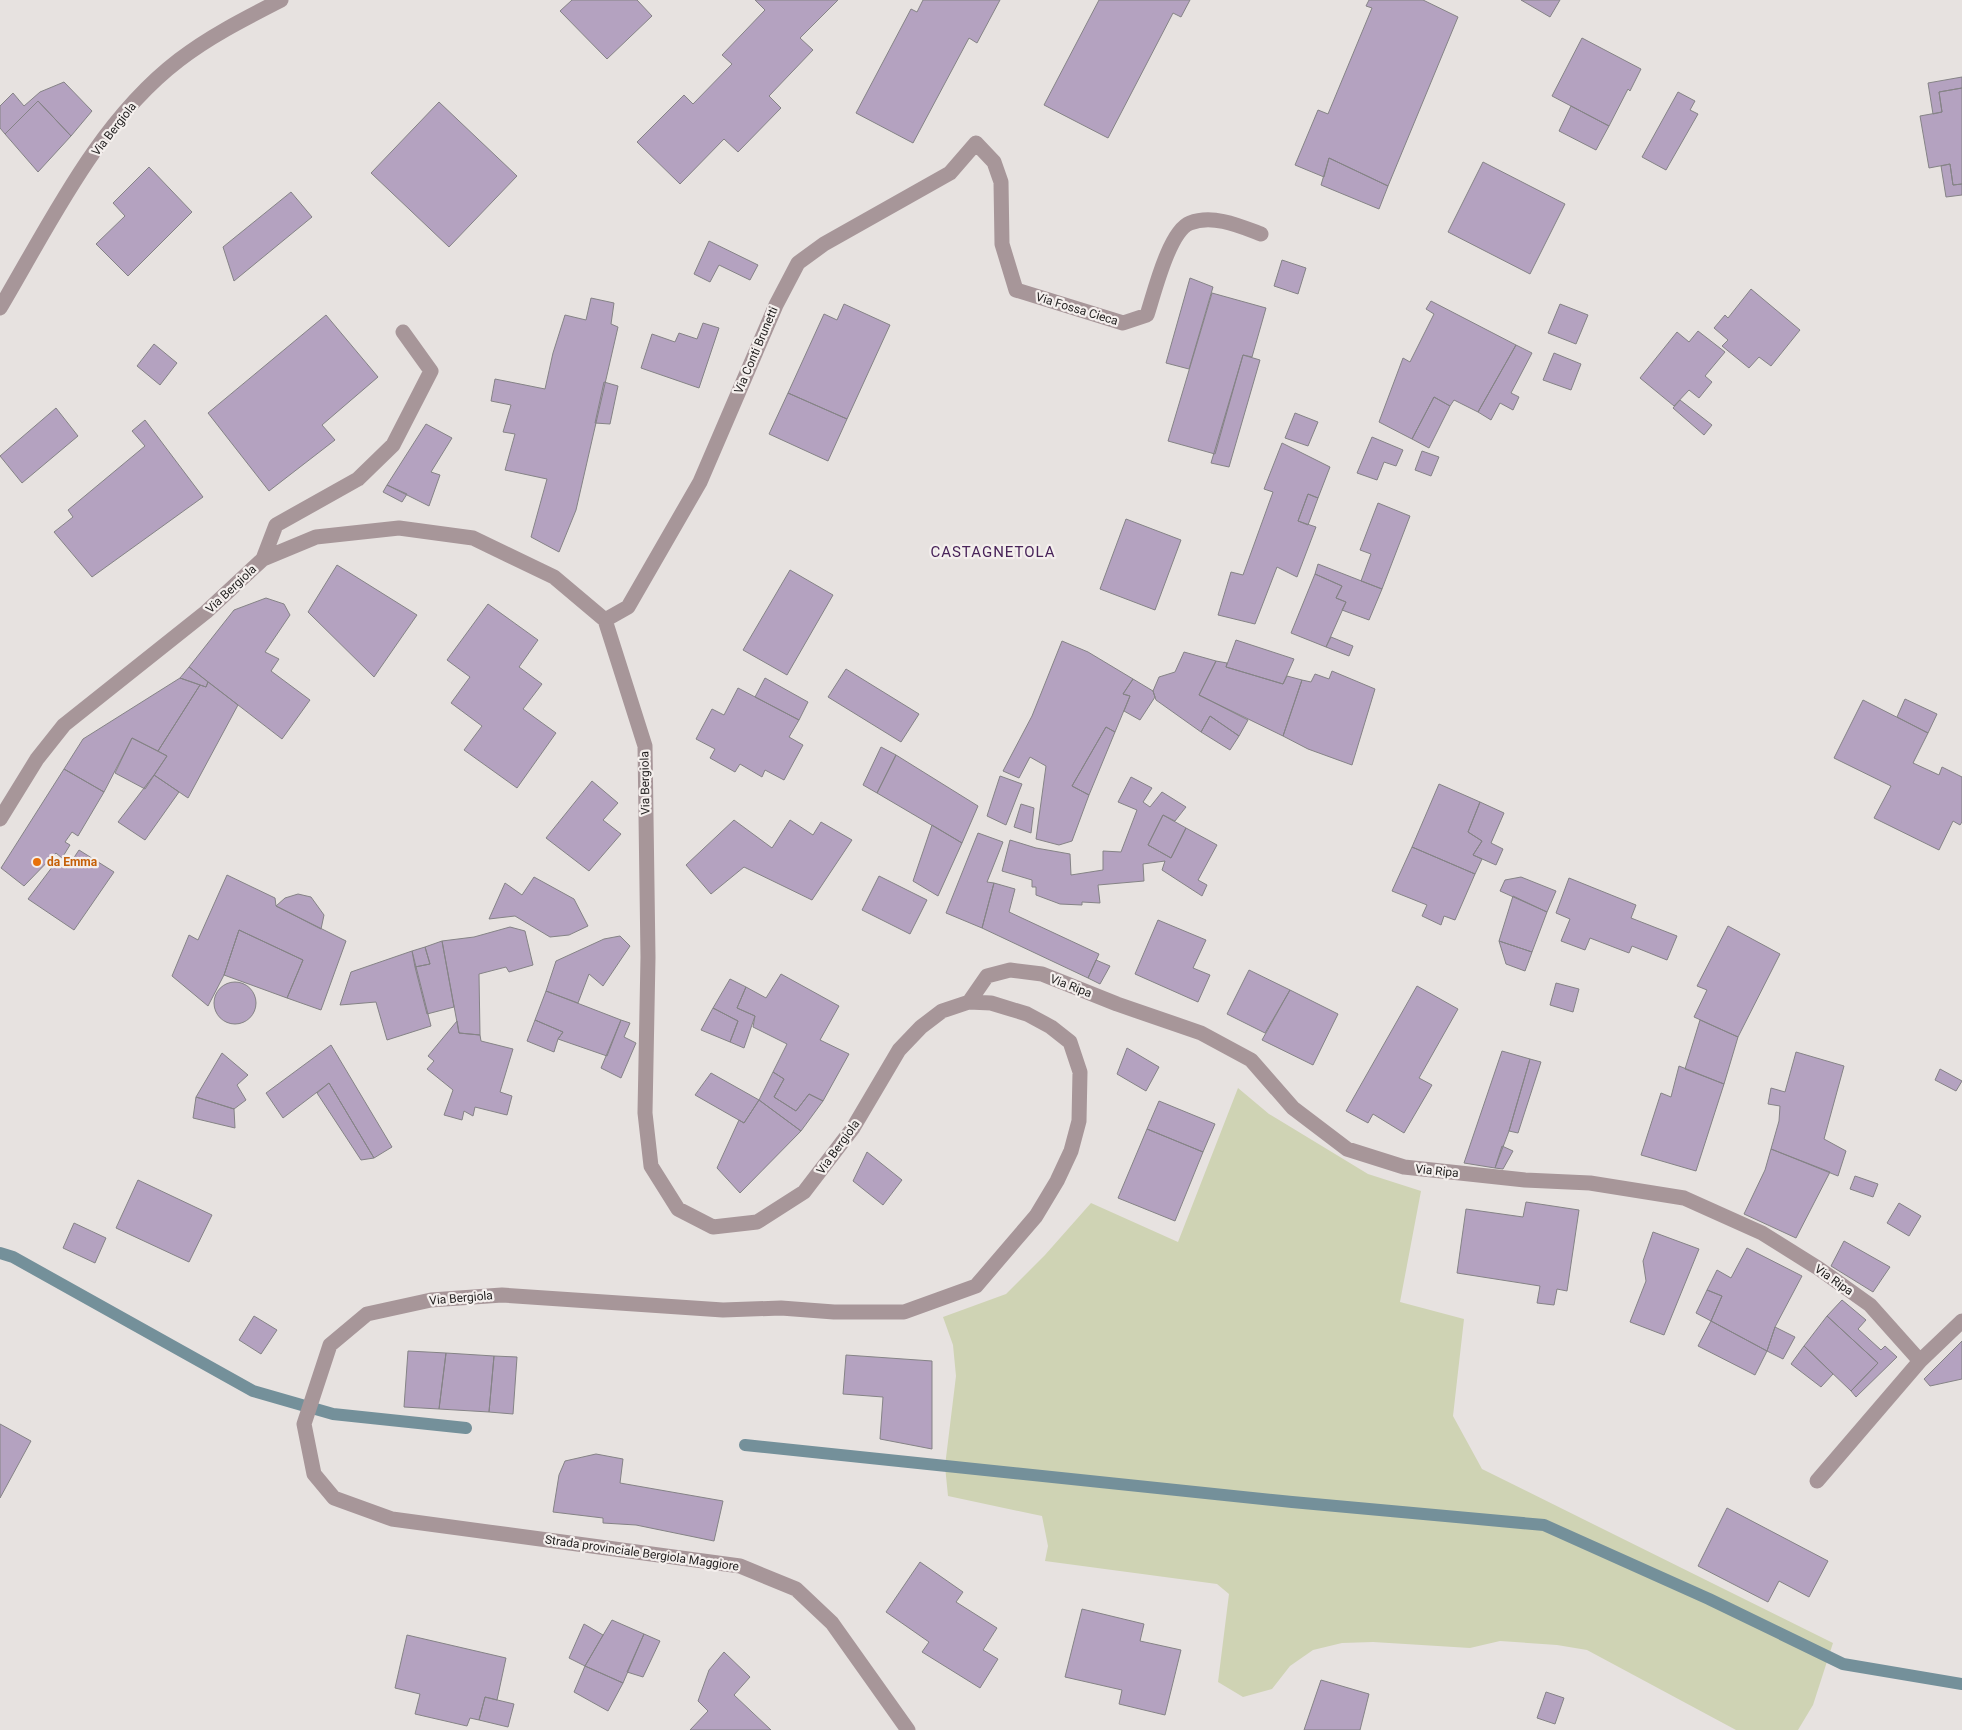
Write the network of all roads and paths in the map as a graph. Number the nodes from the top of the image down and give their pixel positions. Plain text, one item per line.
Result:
1 (280, 0) edge
2 (976, 143) joint
3 (1261, 234) dead end
4 (0, 308) edge
5 (403, 332) dead end
6 (263, 559) junction
7 (605, 620) junction
8 (0, 819) edge
9 (969, 1002) junction
10 (1962, 1321) edge
11 (1920, 1361) junction
12 (1817, 1481) dead end
13 (454, 1528) joint
14 (908, 1730) edge

1 - 4 street, Via Bergiola
2 - 3 street, Via Fossa Cieca
2 - 7 street, Via Conti Brunetti
5 - 6 street
6 - 7 street, Via Bergiola
6 - 8 street, Via Bergiola
7 - 9 street, Via Bergiola
9 - 11 street, Via Ripa
9 - 13 street, Via Bergiola
10 - 11 street
11 - 12 street
13 - 14 street, Strada provinciale Bergiola Maggiore

